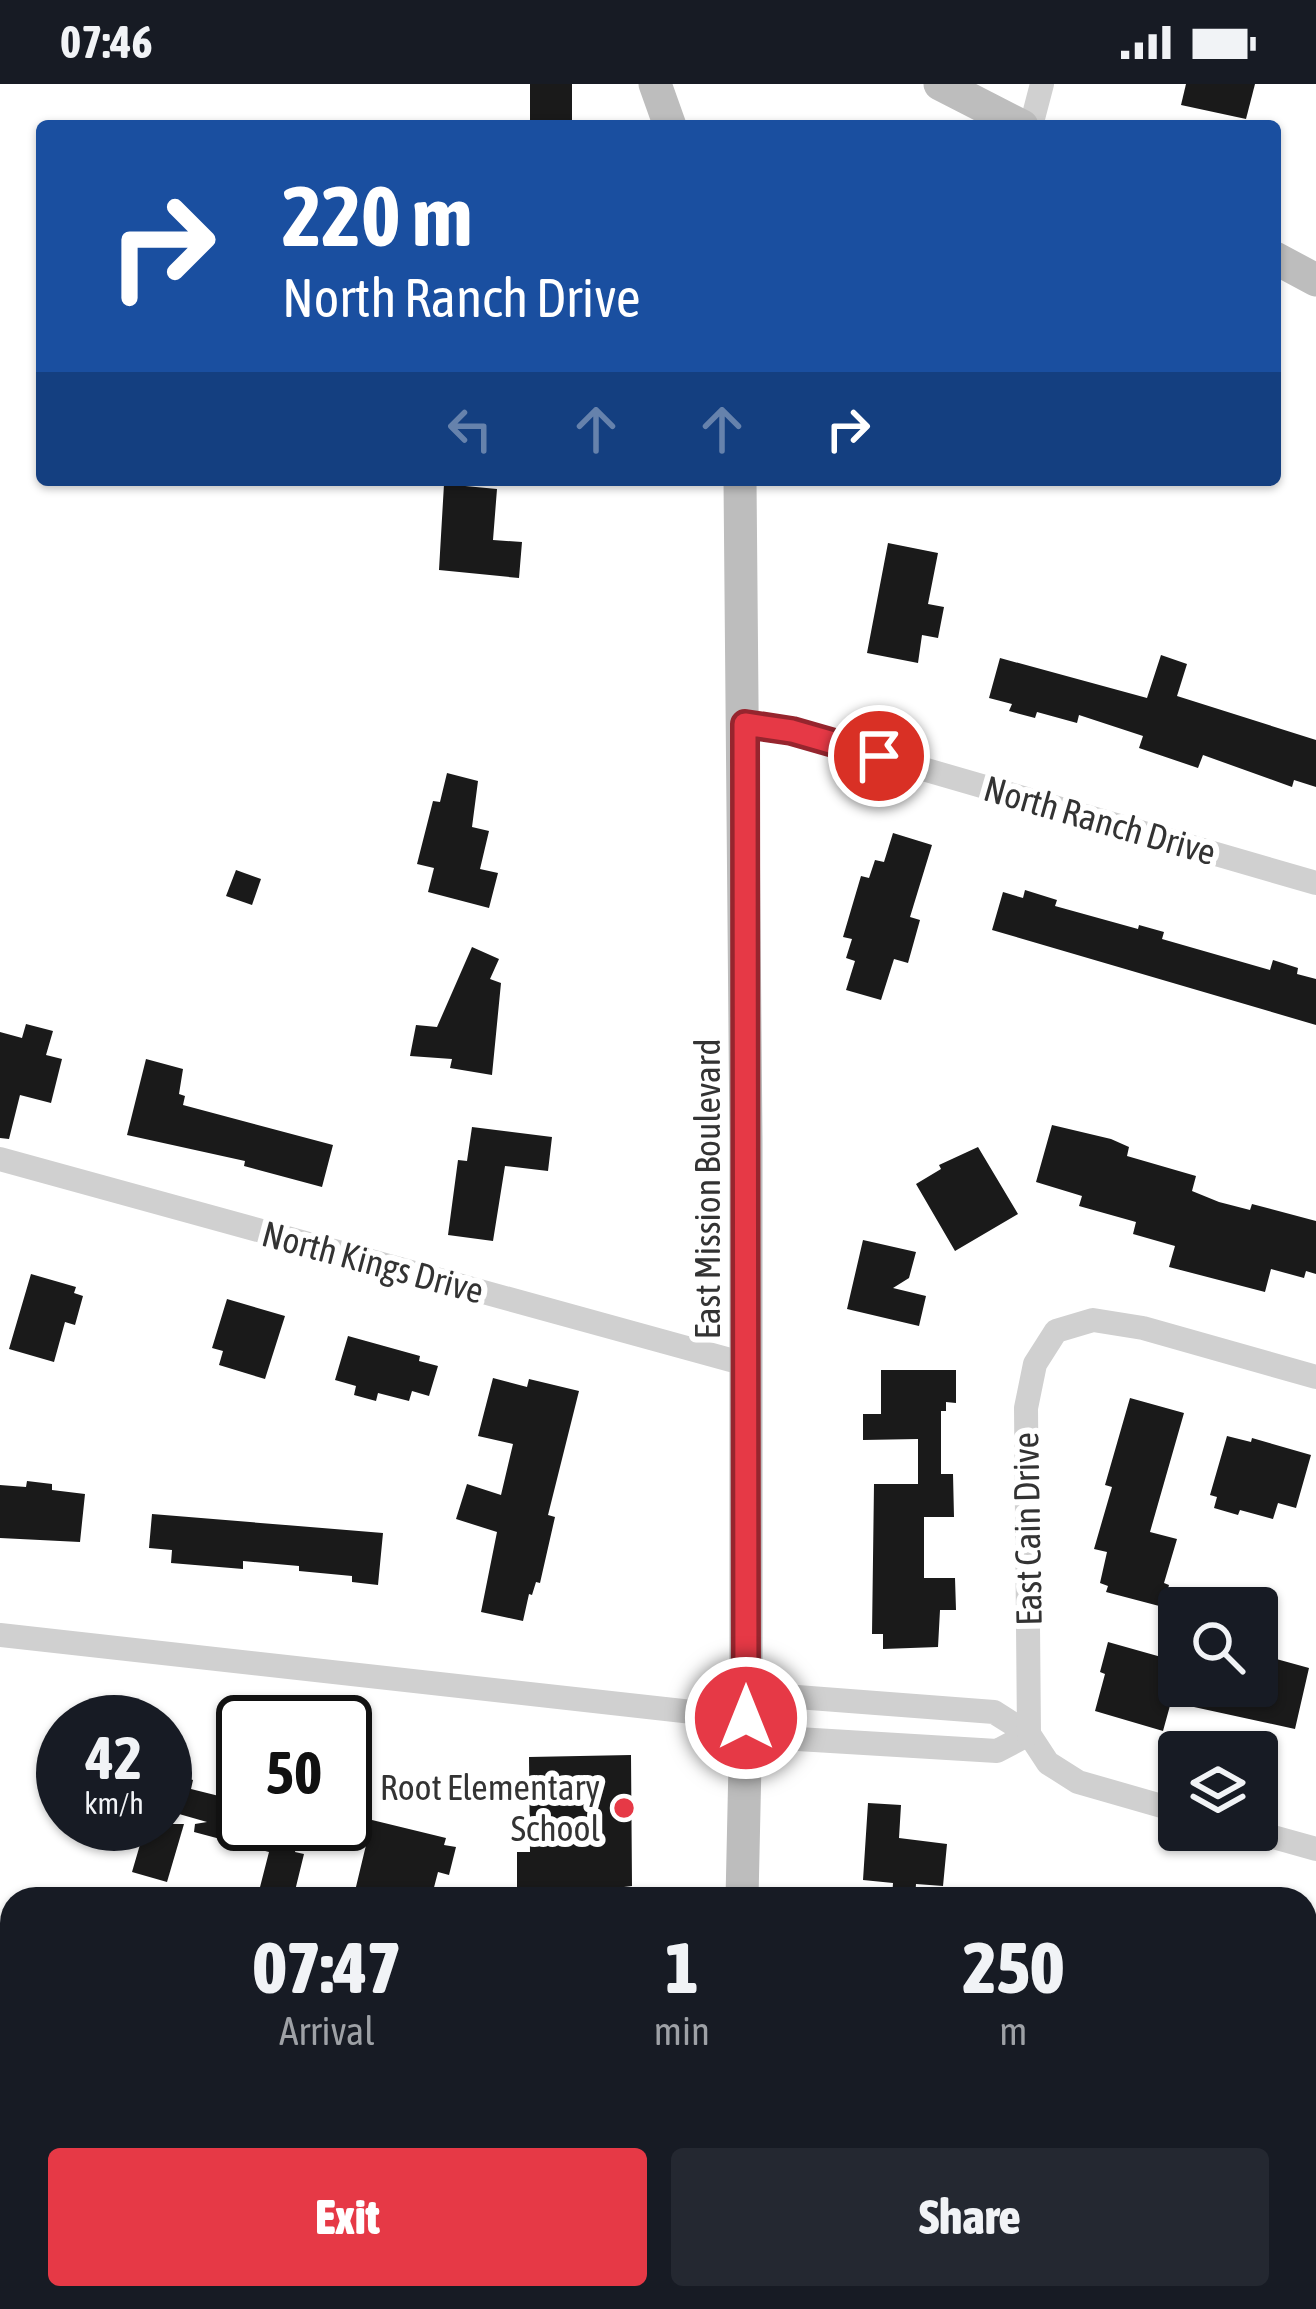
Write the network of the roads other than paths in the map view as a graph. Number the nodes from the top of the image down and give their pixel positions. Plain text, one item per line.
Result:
1 (655, 84) edge
2 (940, 84) edge
3 (1042, 84) edge
4 (668, 120) edge
5 (1014, 120) edge
6 (1028, 120) edge
7 (1281, 261) edge
8 (1316, 280) edge
9 (740, 486) edge
10 (745, 724) junction
11 (1316, 883) edge
12 (0, 1159) edge
13 (745, 1364) junction
14 (1316, 1377) edge
15 (0, 1635) edge
16 (746, 1718) junction
17 (1029, 1734) junction
18 (1158, 1804) edge
19 (1278, 1838) edge
20 (1316, 1849) edge
21 (742, 1887) edge

1 - 4 main road
2 - 5 main road
3 - 6 street
7 - 8 main road
9 - 10 main road, East Mission Boulevard
10 - 11 street, North Ranch Drive
10 - 13 main road, East Mission Boulevard
12 - 13 street, North Kings Drive
13 - 16 main road, East Mission Boulevard
14 - 17 street, East Cain Drive
15 - 16 street
16 - 17 street
16 - 17 street
16 - 21 main road, East Mission Boulevard
17 - 18 street
19 - 20 street

